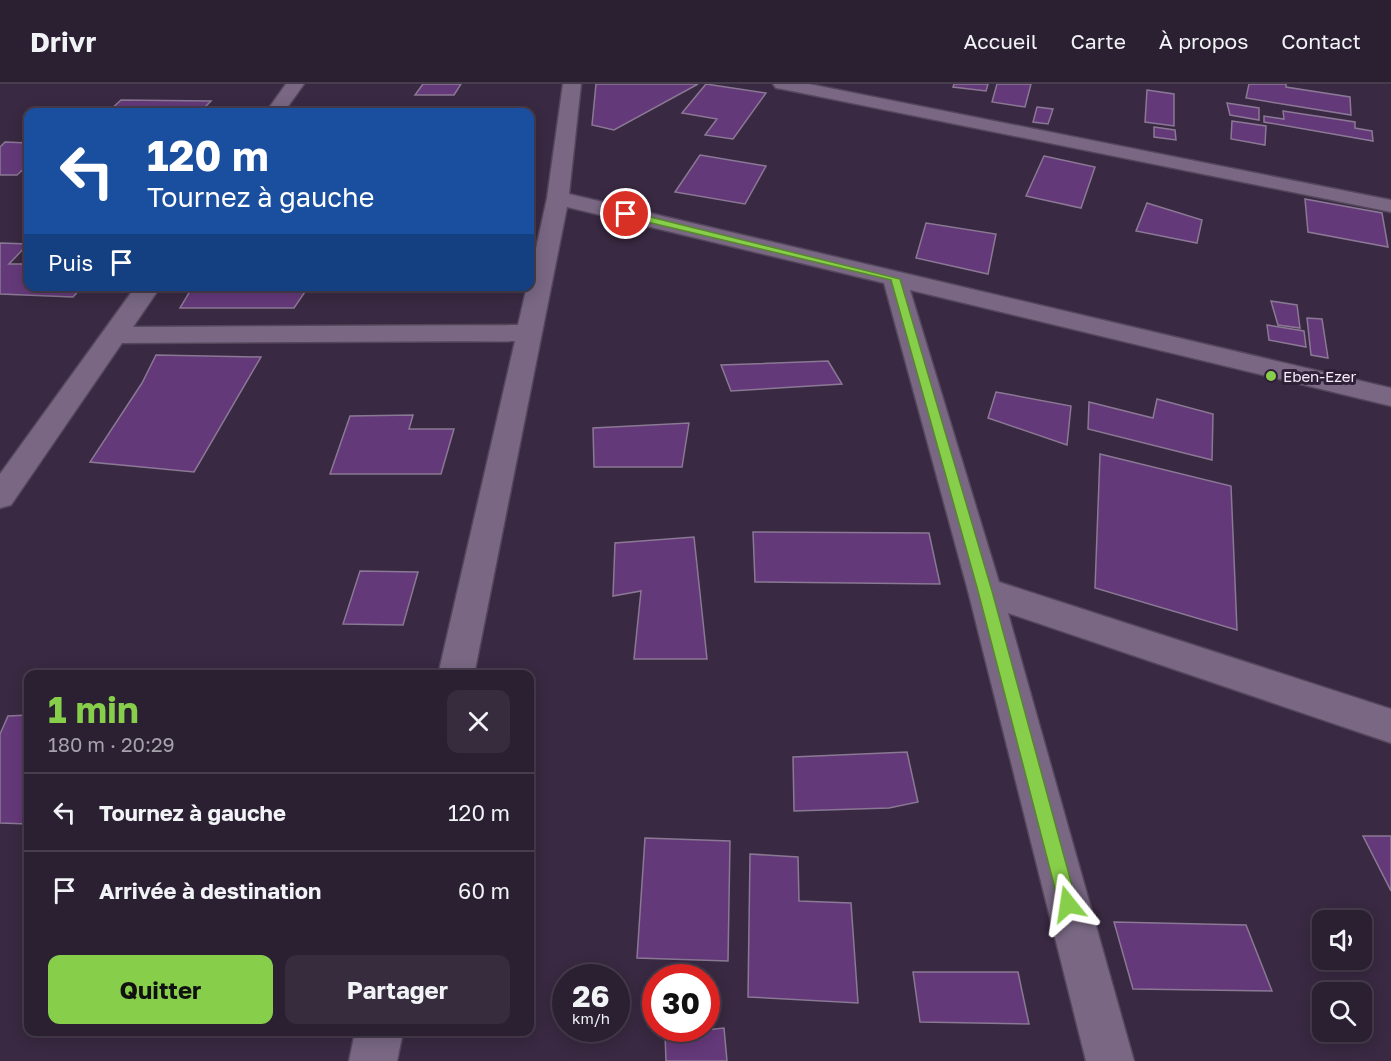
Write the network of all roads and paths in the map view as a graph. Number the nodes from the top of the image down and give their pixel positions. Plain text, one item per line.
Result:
1 (295, 84) edge
2 (572, 84) edge
3 (782, 84) edge
4 (278, 108) edge
5 (558, 198) junction
6 (1391, 206) edge
7 (895, 279) junction
8 (146, 291) edge
9 (529, 333) junction
10 (115, 335) junction
11 (1391, 397) edge
12 (0, 497) edge
13 (985, 591) junction
14 (457, 670) edge
15 (1391, 726) edge
16 (378, 1036) edge
17 (373, 1061) edge
18 (1110, 1061) edge

1 - 4 street
2 - 5 street
3 - 6 street
5 - 7 street
5 - 9 street
7 - 11 street
7 - 13 street
8 - 10 street
9 - 10 street
9 - 14 street
10 - 12 street
13 - 15 street
13 - 18 street
16 - 17 street

